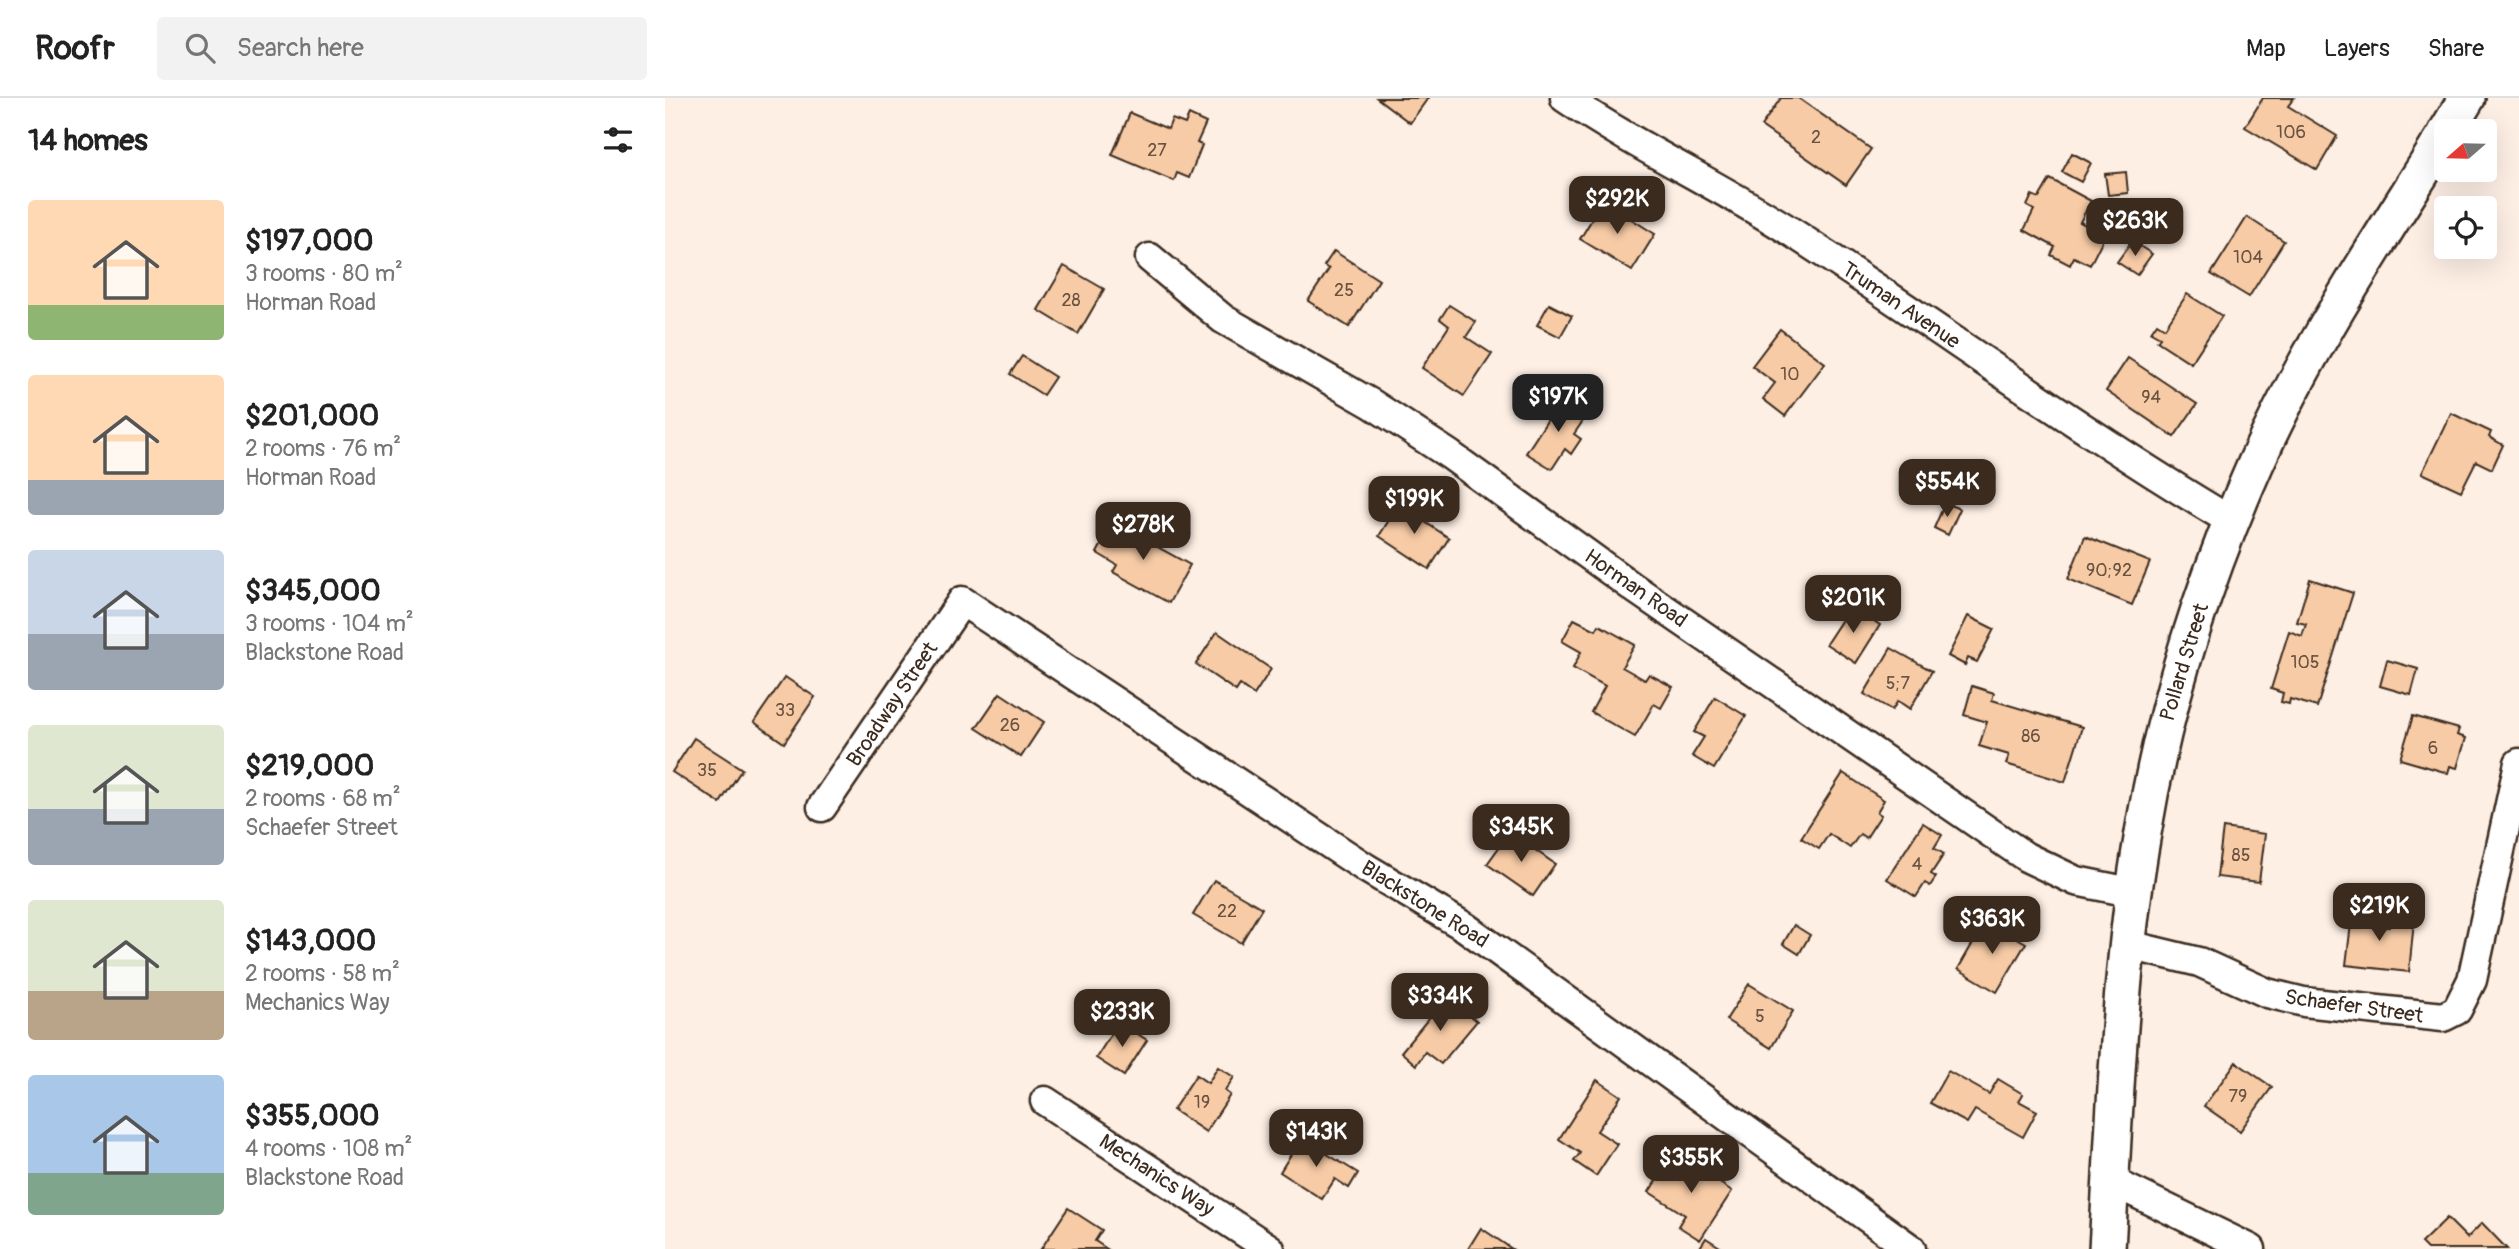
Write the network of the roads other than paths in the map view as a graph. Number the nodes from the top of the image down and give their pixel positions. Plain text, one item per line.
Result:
1 (1565, 98) edge
2 (2467, 98) edge
3 (2454, 119) edge
4 (2434, 152) edge
5 (1150, 258) dead end
6 (2231, 521) junction
7 (962, 601) joint
8 (2519, 763) edge
9 (822, 807) dead end
10 (2135, 893) junction
11 (2129, 944) junction
12 (1045, 1101) dead end
13 (2111, 1181) junction
14 (1270, 1249) edge
15 (1910, 1249) edge
16 (2107, 1249) edge
17 (2251, 1249) edge

1 - 6 street, Truman Avenue
2 - 3 street, Pollard Street
4 - 6 street, Pollard Street
5 - 10 street, Horman Road
6 - 10 street, Pollard Street
7 - 9 street, Broadway Street
7 - 15 street, Blackstone Road
8 - 11 street, Schaefer Street
10 - 11 street, Pollard Street
11 - 13 street, Pollard Street
12 - 14 street, Mechanics Way
13 - 16 street, Pollard Street
13 - 17 street

